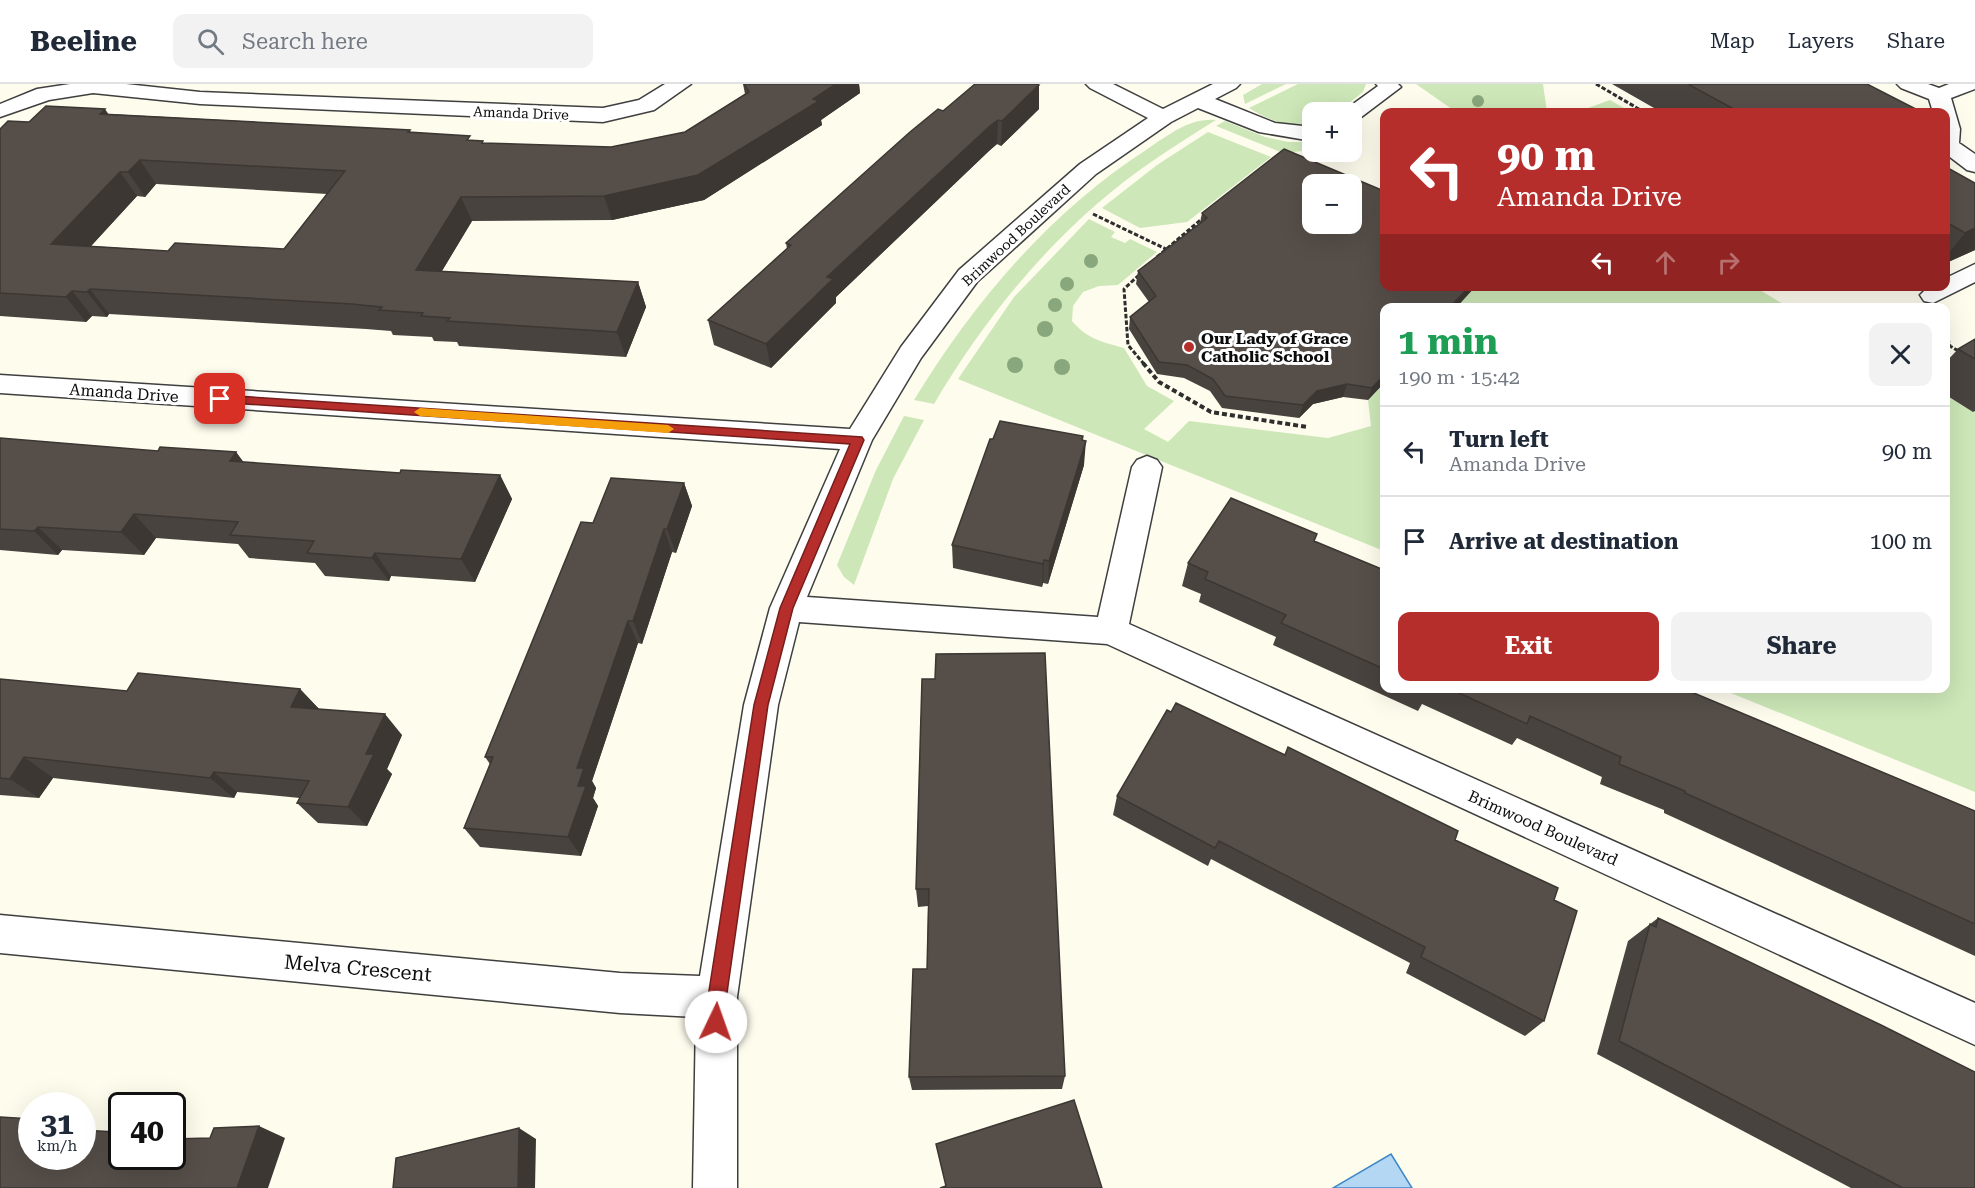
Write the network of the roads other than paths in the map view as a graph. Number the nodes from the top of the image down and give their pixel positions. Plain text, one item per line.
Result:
1 (680, 84) edge
2 (1097, 84) edge
3 (1229, 84) edge
4 (1387, 84) edge
5 (1908, 84) edge
6 (1969, 84) edge
7 (1939, 95) junction
8 (1196, 99) junction
9 (1362, 106) edge
10 (1943, 108) edge
11 (0, 111) edge
12 (1163, 117) junction
13 (1302, 134) edge
14 (1950, 146) edge
15 (1975, 165) edge
16 (1975, 272) edge
17 (1950, 286) edge
18 (1940, 291) edge
19 (1933, 295) dead end
20 (0, 384) edge
21 (858, 440) junction
22 (1148, 467) dead end
23 (786, 608) junction
24 (1111, 631) junction
25 (0, 934) edge
26 (717, 997) junction
27 (1975, 1024) edge
28 (715, 1188) edge

1 - 11 street, Amanda Drive
2 - 12 street
3 - 8 street, Brimwood Boulevard
4 - 9 street
5 - 7 street
6 - 7 street
7 - 10 street
8 - 12 street, Brimwood Boulevard
8 - 13 street
12 - 21 street, Brimwood Boulevard
14 - 15 street
16 - 17 street
18 - 19 street
20 - 21 street, Amanda Drive
21 - 23 street, Brimwood Boulevard
22 - 24 street
23 - 24 street, Brimwood Boulevard
23 - 26 street, Brimwood Boulevard
24 - 27 street, Brimwood Boulevard
25 - 26 street, Melva Crescent
26 - 28 street, Brimwood Boulevard

